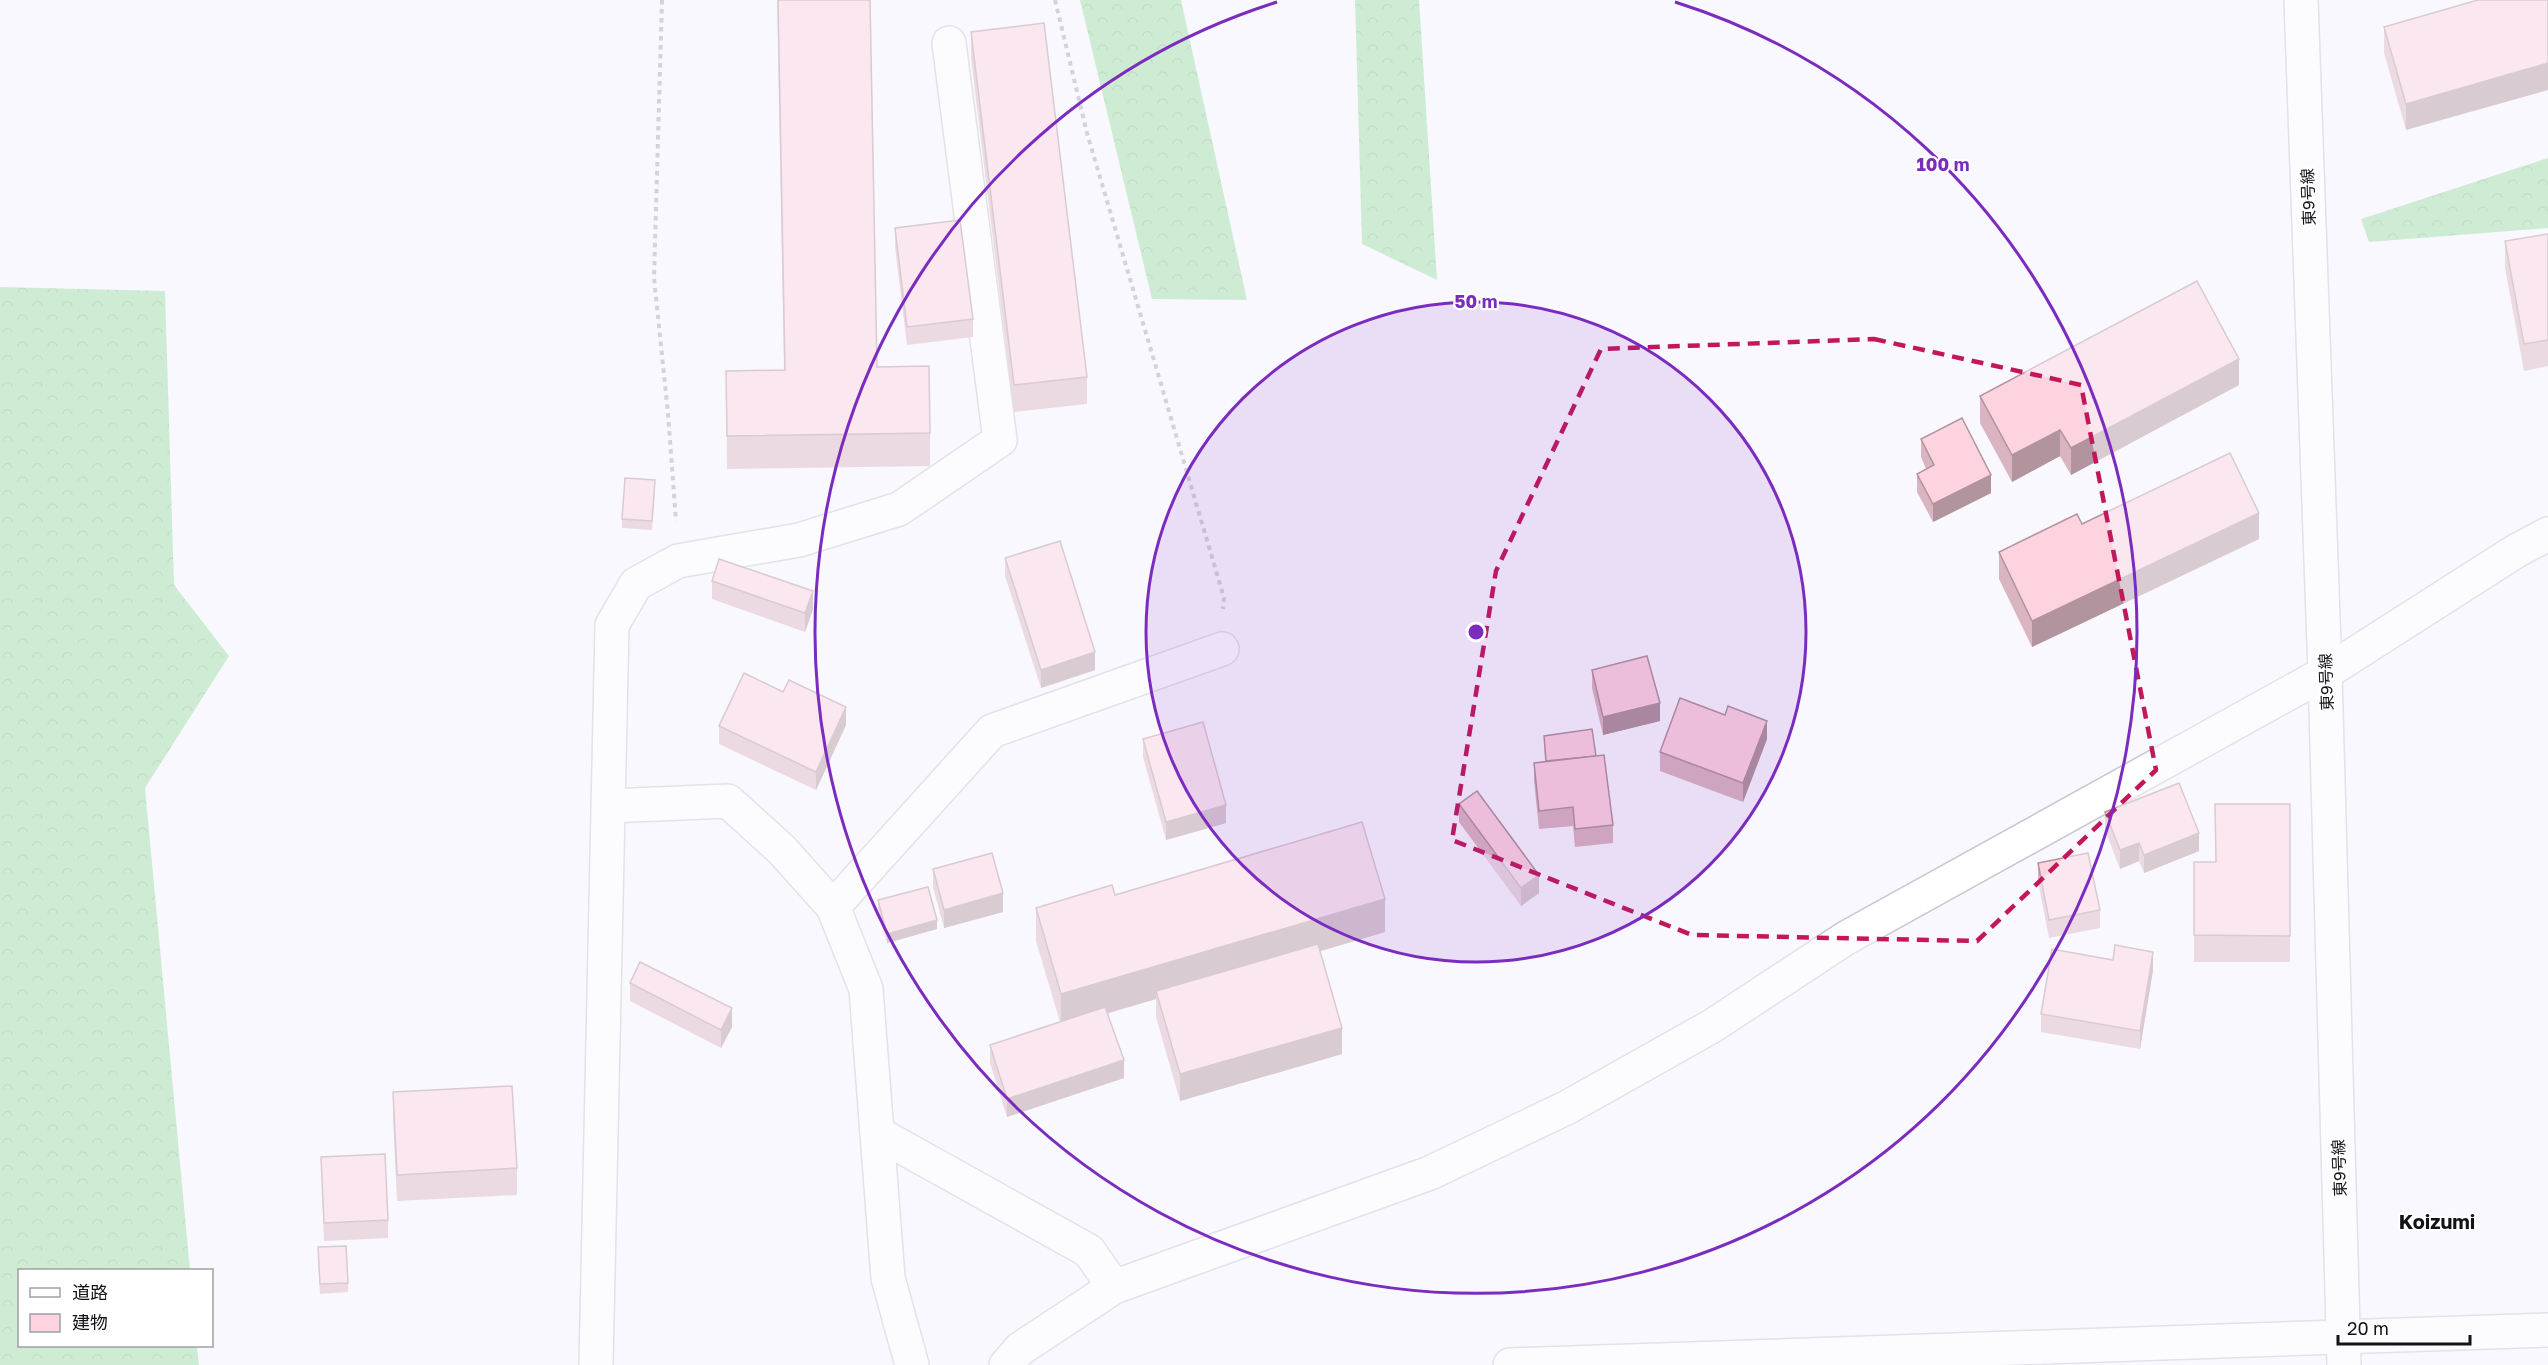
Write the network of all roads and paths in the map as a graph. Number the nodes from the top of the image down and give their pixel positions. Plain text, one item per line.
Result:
1 (662, 0) edge
2 (1055, 0) edge
3 (2301, 0) edge
4 (948, 43) dead end
5 (2548, 534) edge
6 (678, 561) junction
7 (1222, 649) joint
8 (2325, 673) junction
9 (609, 806) junction
10 (833, 907) junction
11 (877, 1133) junction
12 (1114, 1287) junction
13 (2548, 1330) edge
14 (2344, 1351) edge
15 (596, 1365) edge
16 (912, 1365) edge
17 (1006, 1365) edge
18 (1510, 1365) edge

1 - 6 path
2 - 7 path
3 - 8 street, 東9号線
4 - 6 street
5 - 8 street
6 - 9 street
7 - 10 street
8 - 12 street
8 - 14 street, 東9号線
9 - 10 street
9 - 15 street
10 - 11 street
11 - 12 street
11 - 16 street
12 - 17 street
13 - 14 street
14 - 18 street

